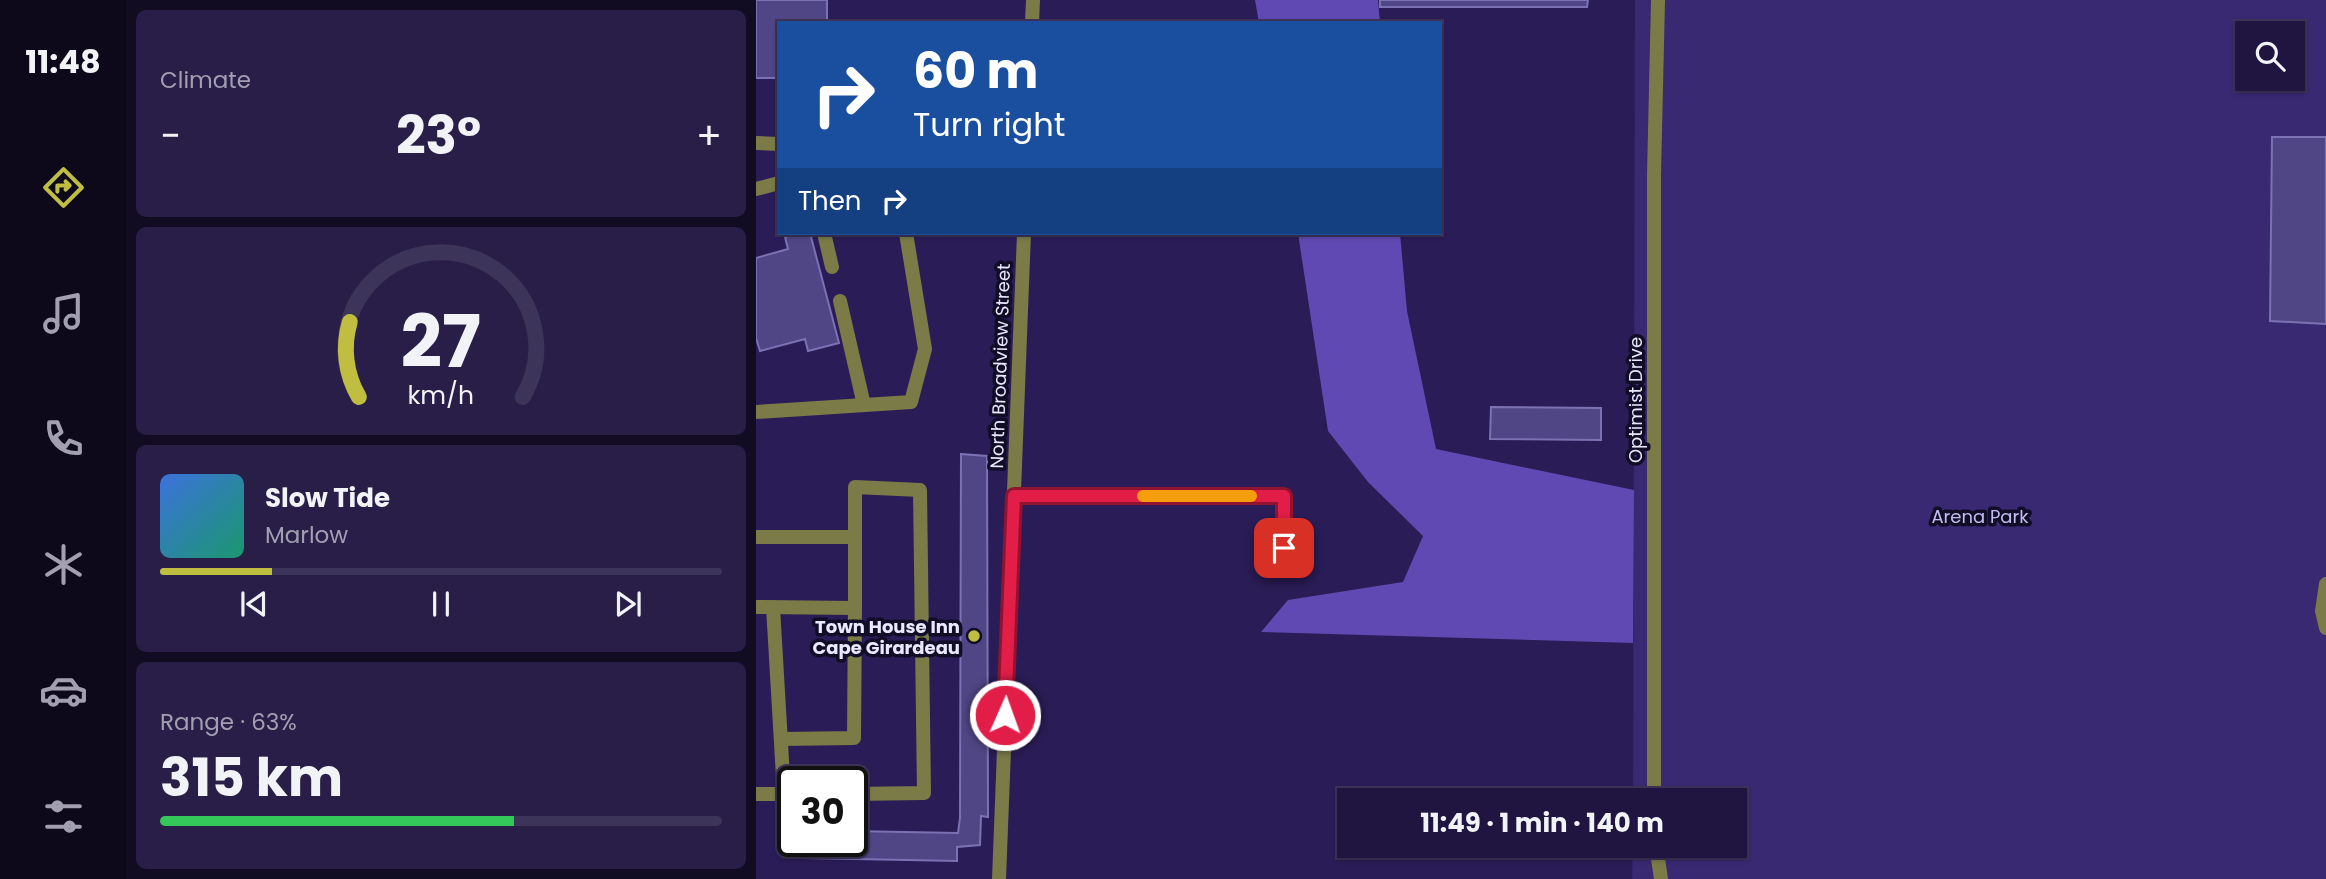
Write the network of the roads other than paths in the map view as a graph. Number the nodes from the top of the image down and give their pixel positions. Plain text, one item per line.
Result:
1 (1033, 0) edge
2 (1658, 0) edge
3 (1032, 21) edge
4 (756, 143) edge
5 (777, 144) edge
6 (777, 184) edge
7 (756, 189) edge
8 (824, 235) edge
9 (906, 235) edge
10 (1024, 235) edge
11 (832, 267) dead end
12 (840, 301) dead end
13 (864, 405) junction
14 (756, 412) edge
15 (1014, 496) junction
16 (756, 537) edge
17 (855, 537) junction
18 (1284, 548) dead end
19 (2326, 584) edge
20 (756, 607) edge
21 (773, 607) junction
22 (855, 608) junction
23 (2326, 628) edge
24 (781, 739) junction
25 (785, 766) edge
26 (1654, 788) edge
27 (756, 794) edge
28 (777, 794) edge
29 (868, 794) edge
30 (1658, 858) edge
31 (999, 879) edge
32 (1661, 879) edge

1 - 3 street
2 - 26 street, Optimist Drive
4 - 5 street
6 - 7 street
8 - 11 street
9 - 13 street
10 - 15 street, North Broadview Street
12 - 13 street
13 - 14 street
15 - 18 street
15 - 31 street, North Broadview Street
16 - 17 street
17 - 22 street
17 - 29 street
19 - 23 street
20 - 21 street
21 - 22 street
21 - 24 street
22 - 24 street
24 - 25 street
27 - 28 street
30 - 32 street

